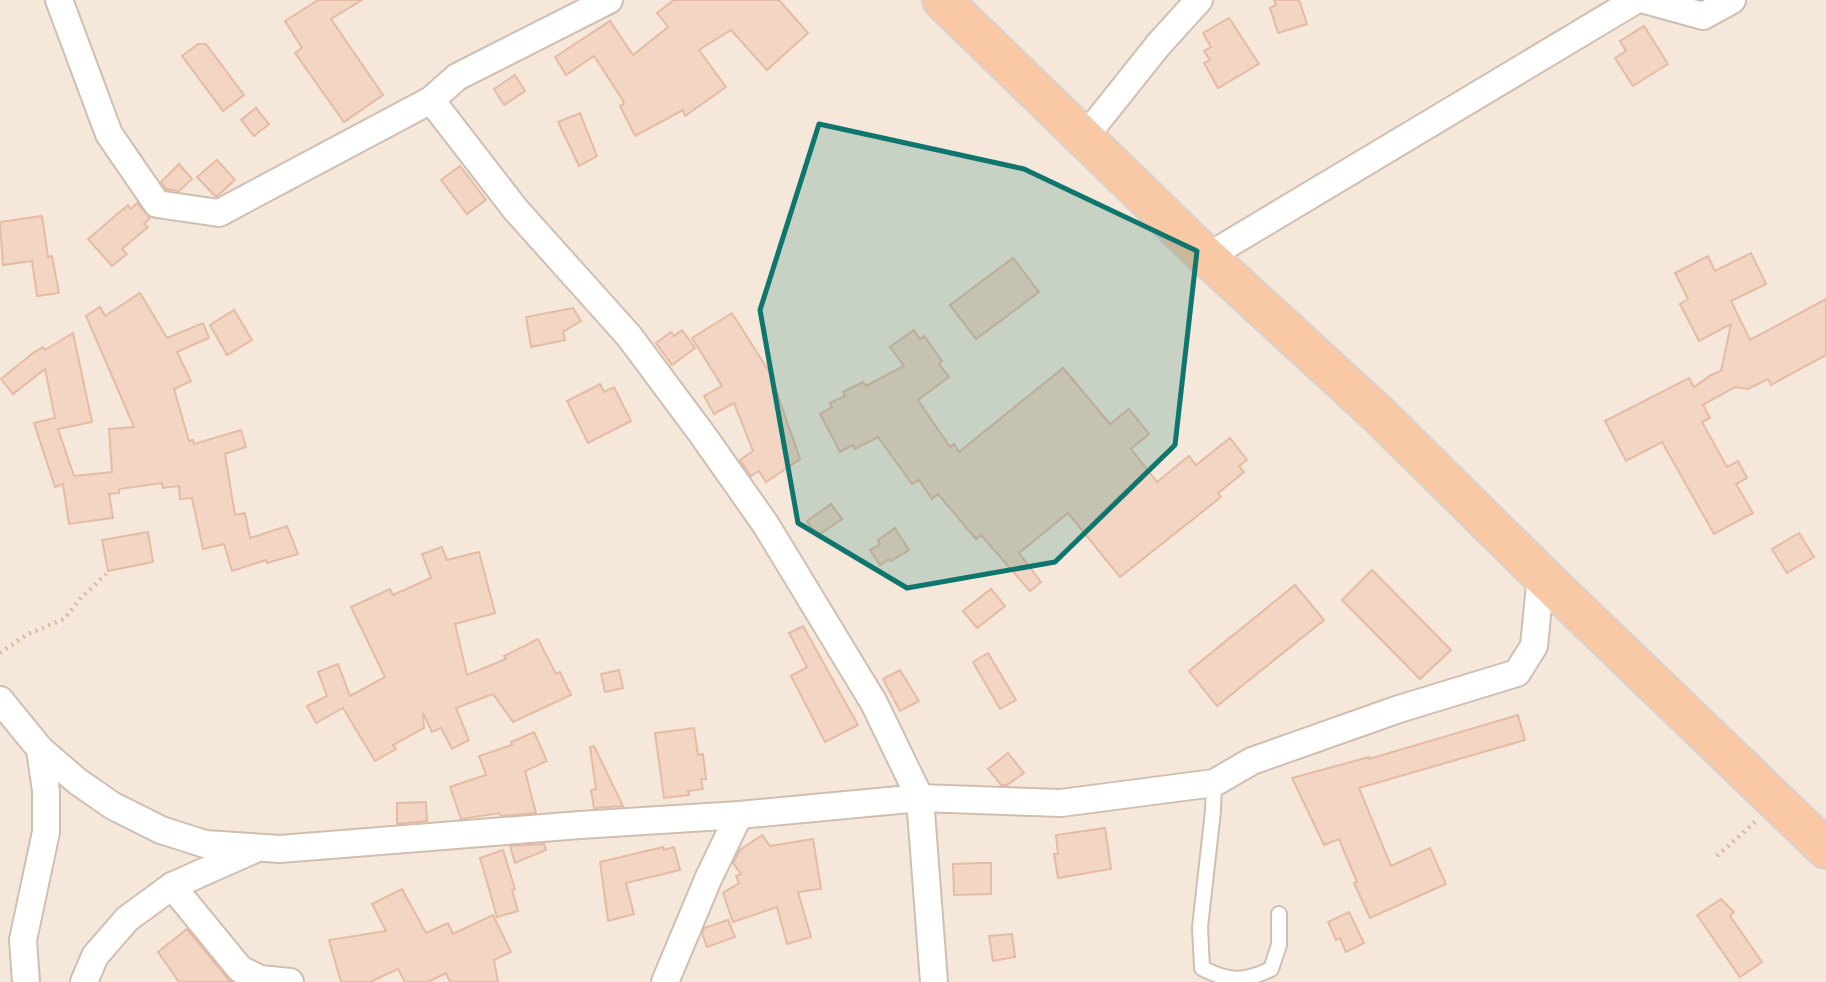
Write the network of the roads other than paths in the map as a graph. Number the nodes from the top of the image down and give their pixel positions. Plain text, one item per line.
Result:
1 (59, 0) edge
2 (609, 0) edge
3 (942, 0) edge
4 (1199, 0) edge
5 (1636, 0) edge
6 (1644, 0) edge
7 (1732, 0) edge
8 (431, 100) junction
9 (1084, 138) junction
10 (1207, 257) junction
11 (1541, 575) junction
12 (0, 700) edge
13 (40, 749) junction
14 (1214, 783) junction
15 (920, 798) junction
16 (739, 815) junction
17 (255, 849) junction
18 (1826, 849) edge
19 (172, 886) junction
20 (1279, 914) dead end
21 (26, 982) edge
22 (84, 982) edge
23 (290, 982) edge
24 (665, 982) edge
25 (934, 982) edge

1 - 8 street
2 - 8 street
3 - 9 highway
4 - 9 street
5 - 10 street
6 - 7 street
8 - 15 street
9 - 10 highway
10 - 11 highway
11 - 14 street
11 - 18 highway
12 - 13 street
13 - 17 street
13 - 21 street
14 - 15 street
14 - 20 lane
15 - 16 street
15 - 25 street
16 - 17 street
16 - 24 street
17 - 19 street
19 - 22 street
19 - 23 street

